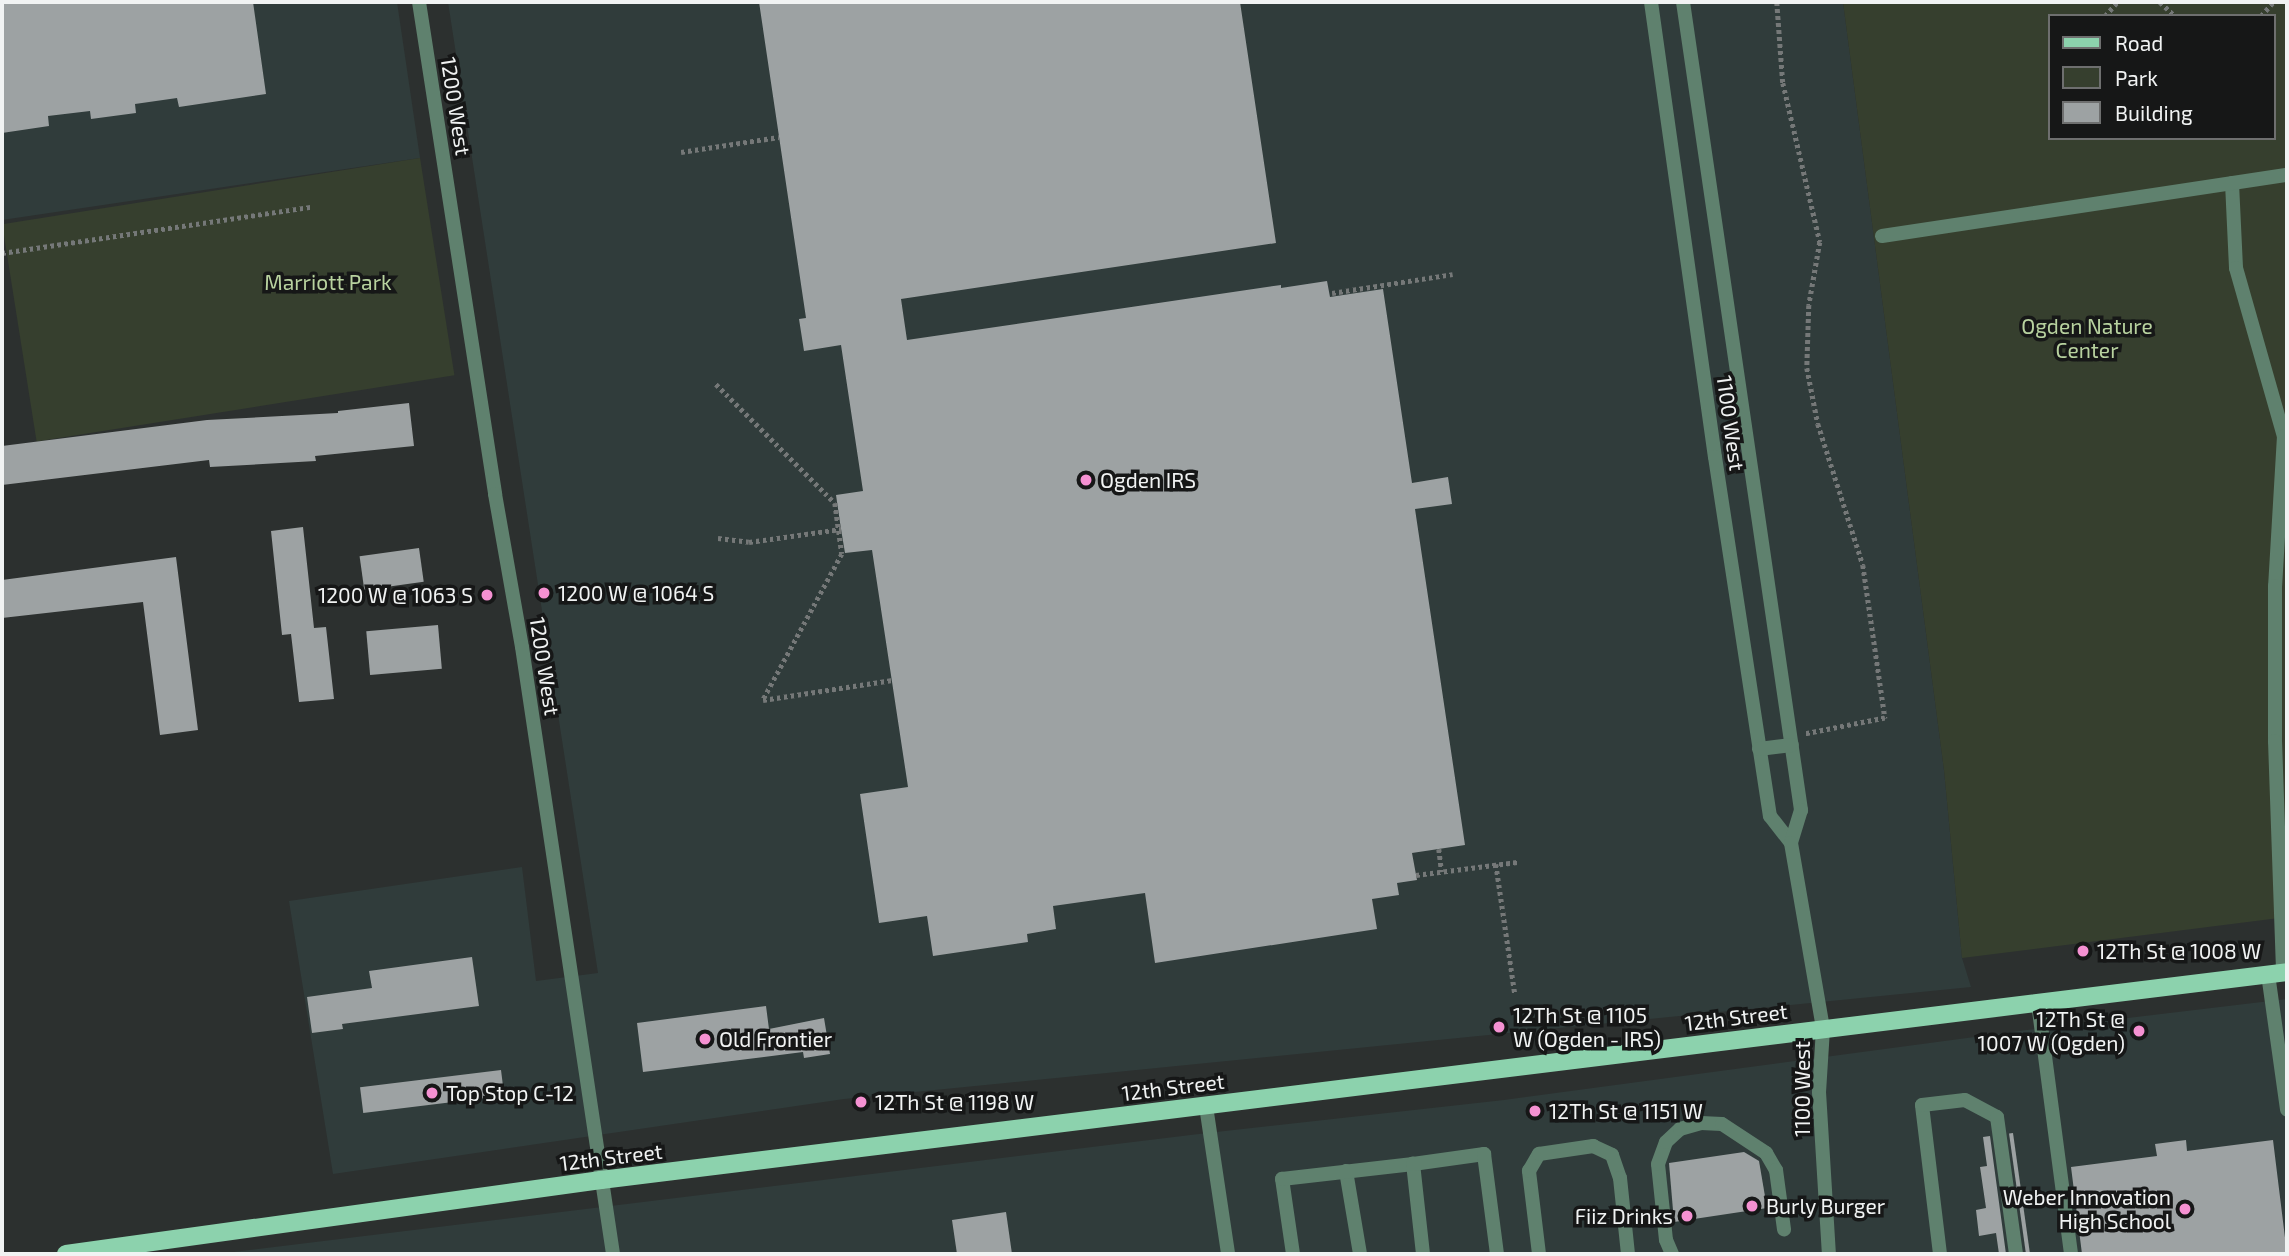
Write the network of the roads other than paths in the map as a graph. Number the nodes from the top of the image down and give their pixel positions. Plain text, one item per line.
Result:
1 (419, 2) edge
2 (1651, 2) edge
3 (1683, 2) edge
4 (2287, 175) edge
5 (2232, 183) junction
6 (1882, 236) dead end
7 (2286, 439) edge
8 (2281, 586) edge
9 (1791, 741) junction
10 (1759, 749) junction
11 (1791, 843) junction
12 (2279, 973) edge
13 (2038, 1003) junction
14 (1823, 1029) junction
15 (1206, 1105) junction
16 (2287, 1110) edge
17 (1413, 1164) junction
18 (1346, 1171) junction
19 (601, 1180) junction
20 (1784, 1229) dead end
21 (66, 1254) edge
22 (613, 1254) edge
23 (1227, 1254) edge
24 (1293, 1254) edge
25 (1360, 1254) edge
26 (1423, 1254) edge
27 (1497, 1254) edge
28 (1539, 1254) edge
29 (1628, 1254) edge
30 (1672, 1254) edge
31 (1829, 1254) edge
32 (1940, 1254) edge
33 (2016, 1254) edge
34 (2071, 1254) edge

1 - 19 street, 1200 West
2 - 10 street, 1100 West
3 - 9 street, 1100 West
4 - 5 street
5 - 6 street
5 - 7 street
7 - 8 street
8 - 12 street
9 - 10 street
9 - 11 street, 1100 West
10 - 11 street, 1100 West
11 - 14 street, 1100 West
12 - 13 main road, 12th Street
12 - 16 street
13 - 14 main road, 12th Street
13 - 34 street
14 - 15 main road, 12th Street
14 - 31 street, 1100 West
15 - 19 main road, 12th Street
15 - 23 street
17 - 18 street
17 - 26 street
17 - 27 street
18 - 24 street
18 - 25 street
19 - 21 main road, 12th Street
19 - 22 street, 1200 West
20 - 30 street
28 - 29 street
32 - 33 street

